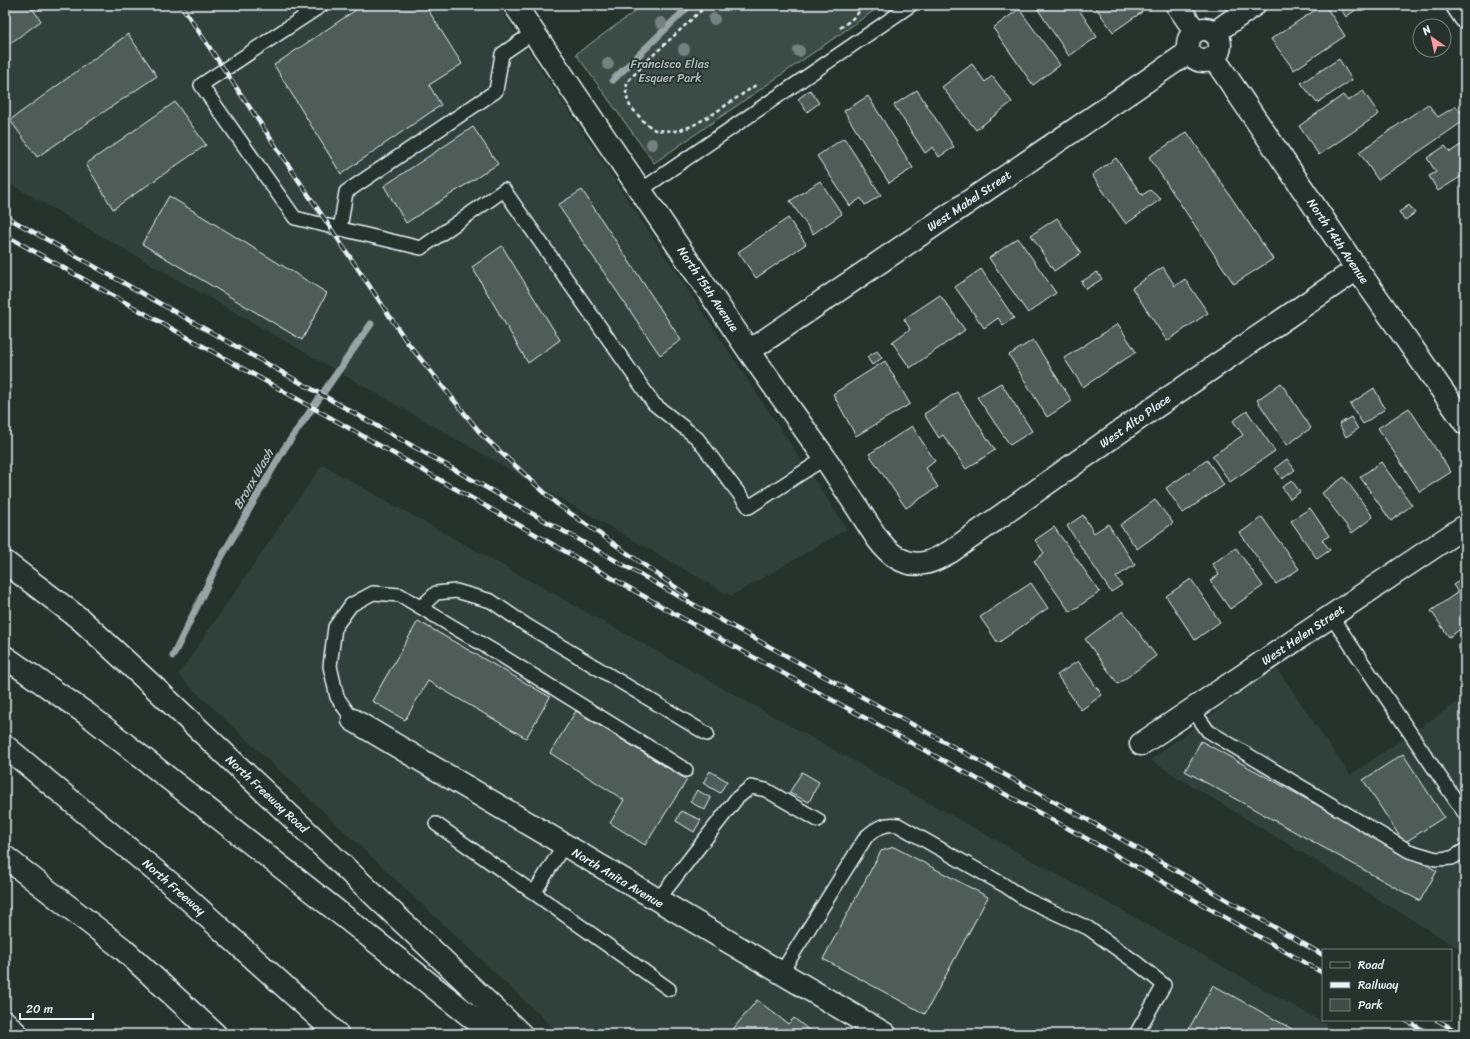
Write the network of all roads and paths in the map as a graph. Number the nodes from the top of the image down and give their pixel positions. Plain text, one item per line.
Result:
1 (322, 5) edge
2 (515, 5) edge
3 (708, 5) edge
4 (866, 5) edge
5 (911, 5) edge
6 (1178, 5) edge
7 (1254, 5) edge
8 (1456, 5) edge
9 (1465, 17) edge
10 (534, 32) junction
11 (835, 32) dead end
12 (1205, 32) junction
13 (1189, 52) junction
14 (1212, 58) junction
15 (758, 84) dead end
16 (641, 190) junction
17 (340, 229) junction
18 (1357, 269) junction
19 (750, 351) junction
20 (1465, 423) edge
21 (825, 458) junction
22 (1465, 526) edge
23 (5, 562) edge
24 (909, 563) joint
25 (421, 607) junction
26 (1331, 616) junction
27 (5, 657) edge
28 (1193, 710) junction
29 (353, 720) joint
30 (707, 734) dead end
31 (1141, 744) dead end
32 (5, 746) edge
33 (686, 770) dead end
34 (1465, 814) edge
35 (818, 820) dead end
36 (436, 824) dead end
37 (564, 846) junction
38 (1465, 850) edge
39 (5, 856) edge
40 (534, 893) junction
41 (657, 901) junction
42 (781, 973) junction
43 (669, 989) dead end
44 (5, 1022) edge
45 (17, 1034) edge
46 (216, 1034) edge
47 (337, 1034) edge
48 (494, 1034) edge
49 (521, 1034) edge
50 (885, 1034) edge
51 (1136, 1034) edge

1 - 17 lane
2 - 10 main road, North 15th Avenue
3 - 15 path
4 - 11 path
5 - 16 lane
6 - 12 main road
7 - 12 main road
8 - 9 main road
10 - 16 main road, North 15th Avenue
10 - 17 lane
12 - 13 main road
12 - 14 main road
13 - 14 main road
13 - 19 main road, West Mabel Street
14 - 18 main road, North 14th Avenue
16 - 19 main road, North 15th Avenue
17 - 21 lane
18 - 20 main road, North 14th Avenue
18 - 24 main road, West Alto Place
19 - 21 main road, North 15th Avenue
21 - 24 main road, North 15th Avenue
22 - 26 main road, West Helen Street
23 - 49 main road, North Freeway Road
25 - 29 lane
25 - 30 lane
25 - 33 lane
26 - 28 main road, West Helen Street
26 - 34 lane
27 - 48 main road
28 - 31 main road, West Helen Street
28 - 38 lane
29 - 37 main road, North Anita Avenue
32 - 47 main road, North Freeway
35 - 41 lane
36 - 40 lane
37 - 40 lane
37 - 41 main road, North Anita Avenue
39 - 46 main road
40 - 43 lane
41 - 42 main road, North Anita Avenue
42 - 50 main road, North Anita Avenue
42 - 51 lane
44 - 45 main road

